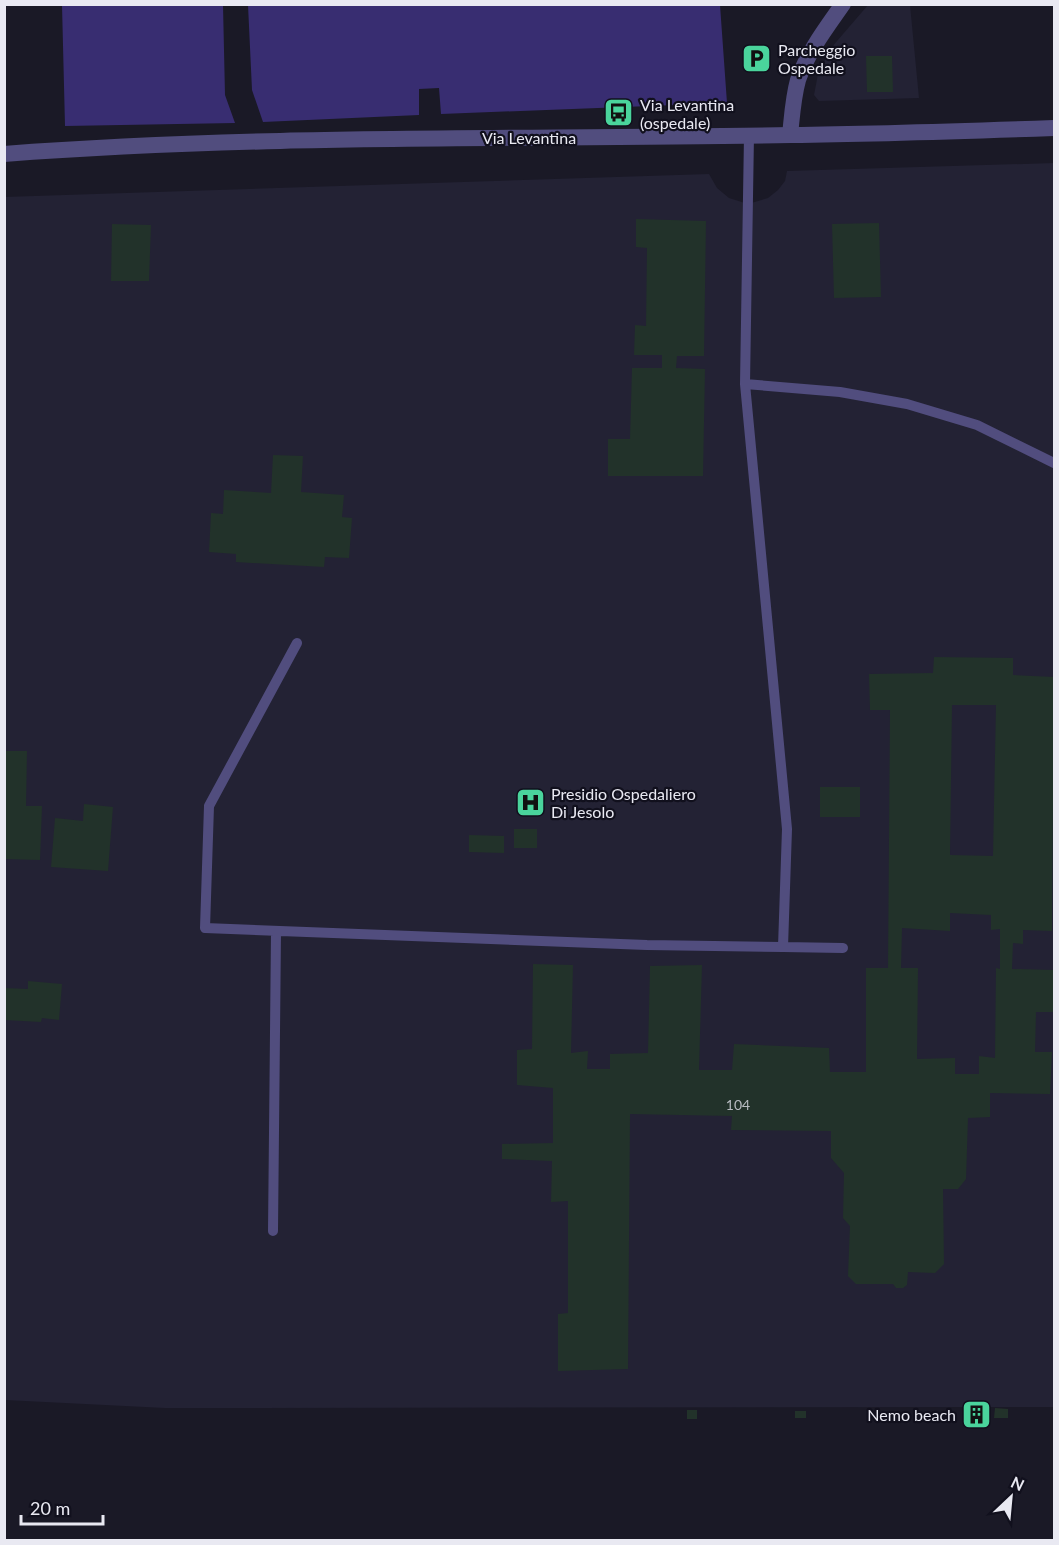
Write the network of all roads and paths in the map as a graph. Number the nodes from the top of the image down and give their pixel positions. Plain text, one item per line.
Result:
1 (843, 4) edge
2 (1054, 128) edge
3 (749, 135) junction
4 (790, 135) junction
5 (4, 154) edge
6 (745, 384) junction
7 (1054, 463) edge
8 (297, 643) dead end
9 (276, 932) junction
10 (783, 947) junction
11 (843, 948) dead end
12 (273, 1231) dead end

1 - 4 street
2 - 4 street, Via Levantina
3 - 4 street, Via Levantina
3 - 5 street, Via Levantina
3 - 6 lane
6 - 7 lane
6 - 10 lane
8 - 9 lane
9 - 10 lane
9 - 12 lane
10 - 11 lane

